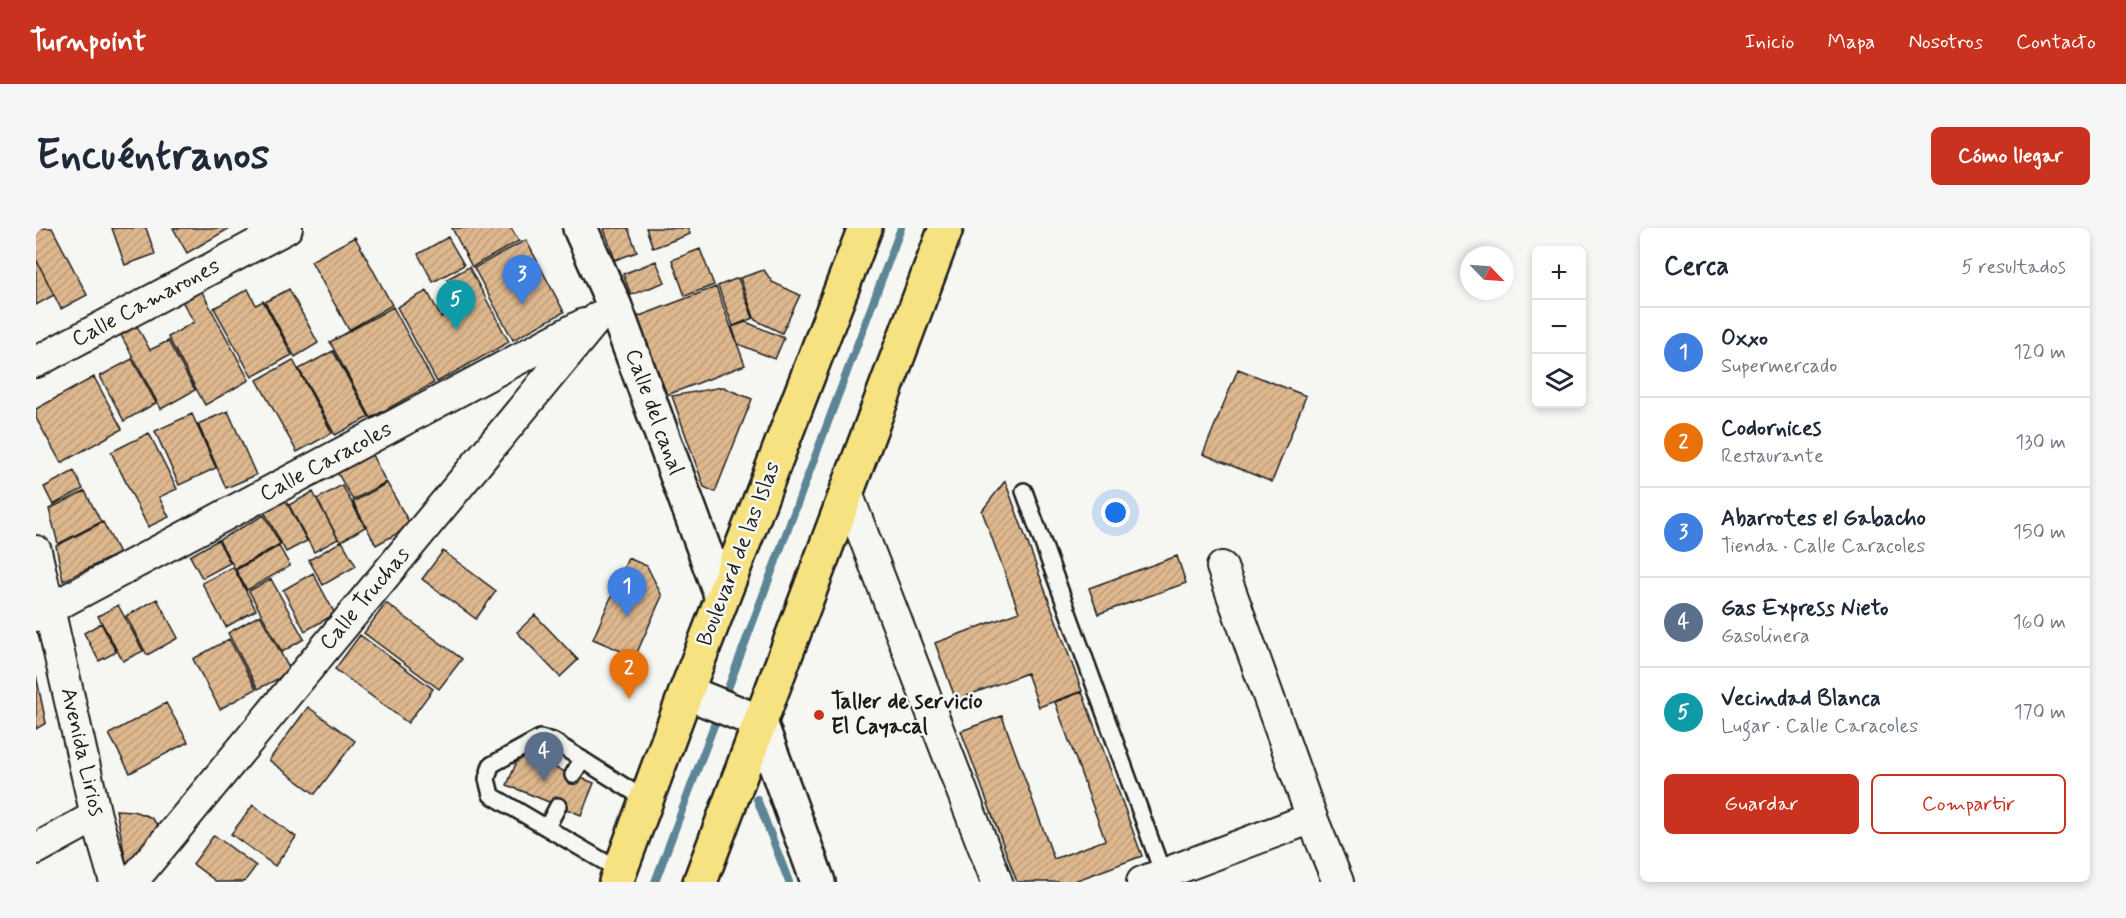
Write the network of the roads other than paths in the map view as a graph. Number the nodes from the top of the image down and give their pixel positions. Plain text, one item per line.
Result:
1 (287, 228) edge
2 (580, 228) edge
3 (865, 228) edge
4 (946, 228) edge
5 (606, 312) junction
6 (36, 362) edge
7 (1024, 491) dead end
8 (847, 493) junction
9 (36, 551) edge
10 (1222, 567) dead end
11 (722, 598) junction
12 (42, 612) edge
13 (697, 697) junction
14 (756, 721) junction
15 (582, 759) junction
16 (573, 775) dead end
17 (646, 800) junction
18 (558, 806) dead end
19 (96, 816) junction
20 (1312, 818) junction
21 (547, 827) junction
22 (36, 849) edge
23 (618, 877) edge
24 (1152, 878) edge
25 (115, 882) edge
26 (132, 882) edge
27 (700, 882) edge
28 (818, 882) edge
29 (997, 882) edge
30 (1338, 882) edge

1 - 6 street, Calle Camarones
2 - 5 street, Calle del canal
3 - 11 highway, Boulevard de las Islas
4 - 8 highway
5 - 11 street, Calle del canal
5 - 12 street, Calle Caracoles
5 - 26 street, Calle Truchas
7 - 24 lane
8 - 14 highway
8 - 29 street
9 - 12 street, Avenida Lirios
10 - 20 street
11 - 13 highway, Boulevard de las Islas
12 - 19 street, Avenida Lirios
13 - 14 street
13 - 17 highway, Boulevard de las Islas
14 - 27 highway
14 - 28 street
15 - 16 lane
15 - 17 lane
15 - 21 lane
17 - 23 highway, Boulevard de las Islas
18 - 21 lane
19 - 22 street
19 - 25 street, Avenida Lirios
20 - 24 street
20 - 30 street
21 - 23 lane

